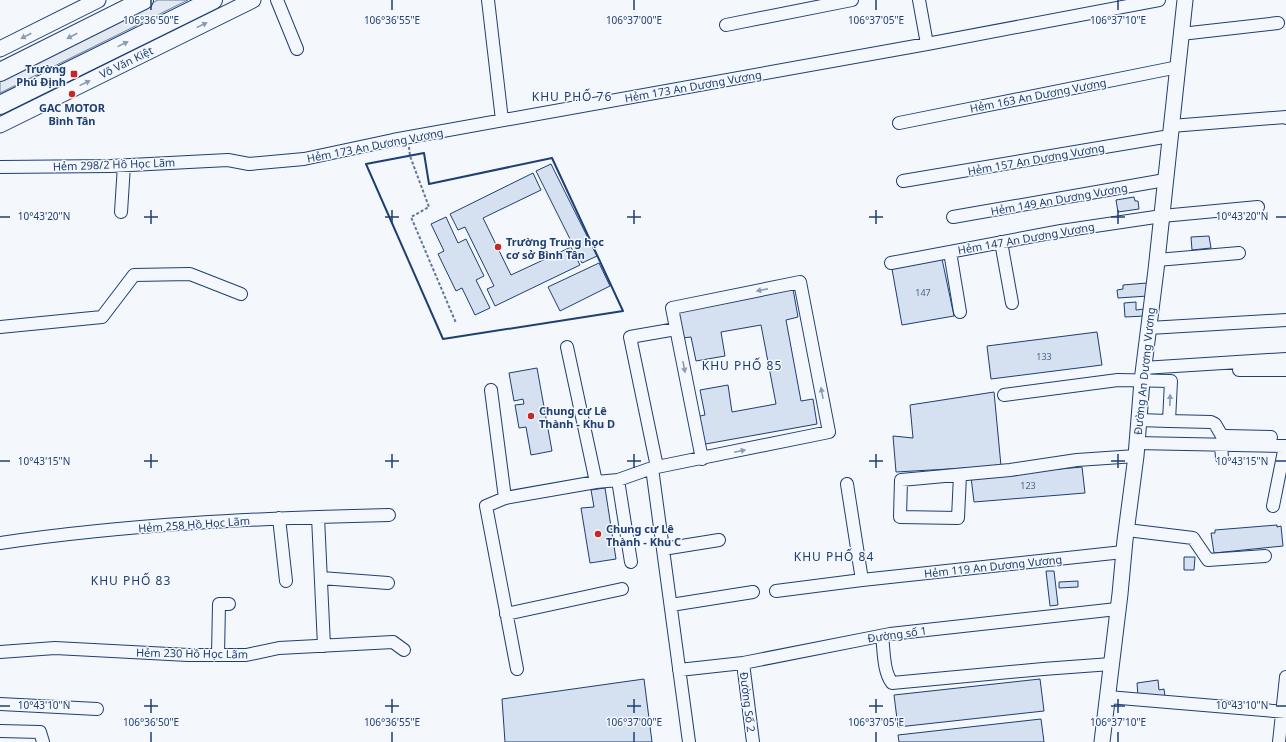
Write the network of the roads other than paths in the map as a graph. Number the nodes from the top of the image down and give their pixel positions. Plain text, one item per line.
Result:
1 (98, 0) edge
2 (144, 0) edge
3 (213, 0) edge
4 (252, 0) edge
5 (277, 0) edge
6 (488, 0) edge
7 (852, 0) edge
8 (919, 0) edge
9 (1159, 0) edge
10 (1185, 0) edge
11 (83, 3) edge
12 (1278, 23) dead end
13 (726, 26) dead end
14 (1181, 34) junction
15 (927, 44) junction
16 (0, 49) edge
17 (297, 49) dead end
18 (1178, 67) junction
19 (0, 72) edge
20 (0, 105) edge
21 (1286, 117) edge
22 (502, 120) junction
23 (899, 122) dead end
24 (0, 125) edge
25 (1171, 131) junction
26 (228, 160) joint
27 (124, 165) junction
28 (0, 167) edge
29 (1165, 180) junction
30 (903, 182) dead end
31 (1258, 207) dead end
32 (121, 212) dead end
33 (953, 216) dead end
34 (1162, 216) junction
35 (1001, 242) junction
36 (950, 252) junction
37 (1239, 253) dead end
38 (1157, 260) junction
39 (891, 263) dead end
40 (241, 294) dead end
41 (1012, 303) dead end
42 (960, 312) dead end
43 (1286, 320) edge
44 (0, 327) edge
45 (1149, 328) junction
46 (676, 329) junction
47 (567, 347) dead end
48 (1286, 359) edge
49 (1286, 370) edge
50 (1142, 374) junction
51 (1171, 381) junction
52 (491, 390) dead end
53 (1004, 395) dead end
54 (1138, 420) junction
55 (1169, 422) junction
56 (1286, 438) edge
57 (1222, 440) junction
58 (1136, 449) junction
59 (1222, 458) dead end
60 (702, 459) junction
61 (654, 468) junction
62 (960, 475) junction
63 (618, 480) junction
64 (596, 482) junction
65 (846, 484) dead end
66 (505, 498) junction
67 (1274, 506) dead end
68 (389, 515) dead end
69 (318, 517) junction
70 (279, 518) junction
71 (1127, 530) junction
72 (719, 540) dead end
73 (0, 543) edge
74 (663, 549) junction
75 (1123, 552) junction
76 (1265, 556) dead end
77 (631, 562) dead end
78 (321, 578) junction
79 (862, 580) junction
80 (286, 581) dead end
81 (388, 584) dead end
82 (622, 589) dead end
83 (776, 591) dead end
84 (753, 592) dead end
85 (228, 604) dead end
86 (671, 605) junction
87 (1117, 609) junction
88 (506, 614) junction
89 (882, 636) junction
90 (324, 646) junction
91 (404, 650) dead end
92 (0, 652) edge
93 (218, 655) junction
94 (743, 663) junction
95 (1111, 664) junction
96 (517, 669) dead end
97 (679, 670) junction
98 (1286, 677) edge
99 (1108, 697) junction
100 (0, 704) edge
101 (97, 709) dead end
102 (1284, 712) edge
103 (0, 731) edge
104 (44, 742) edge
105 (689, 742) edge
106 (753, 742) edge
107 (1102, 742) edge
108 (1279, 742) edge

1 - 11 main road
2 -> 19 highway
20 -> 3 highway, Võ Văn Kiệt
24 -> 4 main road, Võ Văn Kiệt
5 - 17 street
6 - 22 street
7 - 13 street
8 - 15 street
9 - 15 street, Hẻm 173 An Dương Vương
10 - 14 main road, Đường An Dương Vương
11 -> 16 main road
12 - 14 street
14 - 18 main road, Đường An Dương Vương
15 - 22 street, Hẻm 173 An Dương Vương
18 - 23 street, Hẻm 163 An Dương Vương
18 - 25 main road, Đường An Dương Vương
21 - 25 street, Hẻm 157 An Dương Vương
22 - 26 street, Hẻm 173 An Dương Vương
25 - 29 main road, Đường An Dương Vương
25 - 30 street, Hẻm 157 An Dương Vương
26 - 27 street, Hẻm 298/2 Hồ Học Lãm
27 - 28 street, Hẻm 298/2 Hồ Học Lãm
27 - 32 street
29 - 33 street, Hẻm 149 An Dương Vương
29 - 34 main road, Đường An Dương Vương
31 - 34 street, Hẻm 147 An Dương Vương
34 - 35 street, Hẻm 147 An Dương Vương
34 - 38 main road, Đường An Dương Vương
35 - 36 street, Hẻm 147 An Dương Vương
35 - 41 street
36 - 39 street, Hẻm 147 An Dương Vương
36 - 42 street
37 - 38 street
38 - 45 main road, Đường An Dương Vương
40 - 44 street
43 - 45 street
45 - 50 main road, Đường An Dương Vương
46 -> 60 street
60 -> 46 street
46 - 61 street
47 - 64 street
48 - 50 street
49 - 51 street
50 - 51 street
50 - 53 street
50 - 54 main road, Đường An Dương Vương
55 -> 51 street
52 - 66 street
54 - 55 street
54 - 58 main road, Đường An Dương Vương
55 - 57 street
56 - 57 street
57 - 58 street
57 - 59 street
57 - 67 street
58 - 62 street
58 - 71 main road, Đường An Dương Vương
60 - 61 street
61 - 63 street
61 - 74 street
62 - 62 street
63 - 64 street
63 - 77 street
64 - 66 street
65 - 79 street
66 - 88 street
68 - 69 street, Hẻm 258 Hồ Học Lãm
69 - 70 street, Hẻm 258 Hồ Học Lãm
69 - 78 street
70 - 73 street, Hẻm 258 Hồ Học Lãm
70 - 80 street
71 - 75 main road, Đường An Dương Vương
71 - 76 street
72 - 74 street
74 - 86 street
75 - 79 street, Hẻm 119 An Dương Vương
75 - 87 main road, Đường An Dương Vương
78 - 81 street
78 - 90 street
79 - 83 street, Hẻm 119 An Dương Vương
82 - 88 street
84 - 86 street
85 - 93 street
86 - 97 street
87 - 89 street, Đường số 1
87 - 95 main road, Đường An Dương Vương
88 - 96 street
89 - 94 street, Đường số 1
89 - 95 street
90 - 91 street, Hẻm 230 Hồ Học Lãm
90 - 93 street, Hẻm 230 Hồ Học Lãm
92 - 93 street, Hẻm 230 Hồ Học Lãm
94 - 97 street, Đường số 1
94 - 106 street, Đường Số 2
95 - 99 main road, Đường An Dương Vương
97 - 105 street
98 - 102 street
99 - 102 street
99 - 107 main road, Đường An Dương Vương
100 - 101 street
102 - 108 street
103 - 104 street

